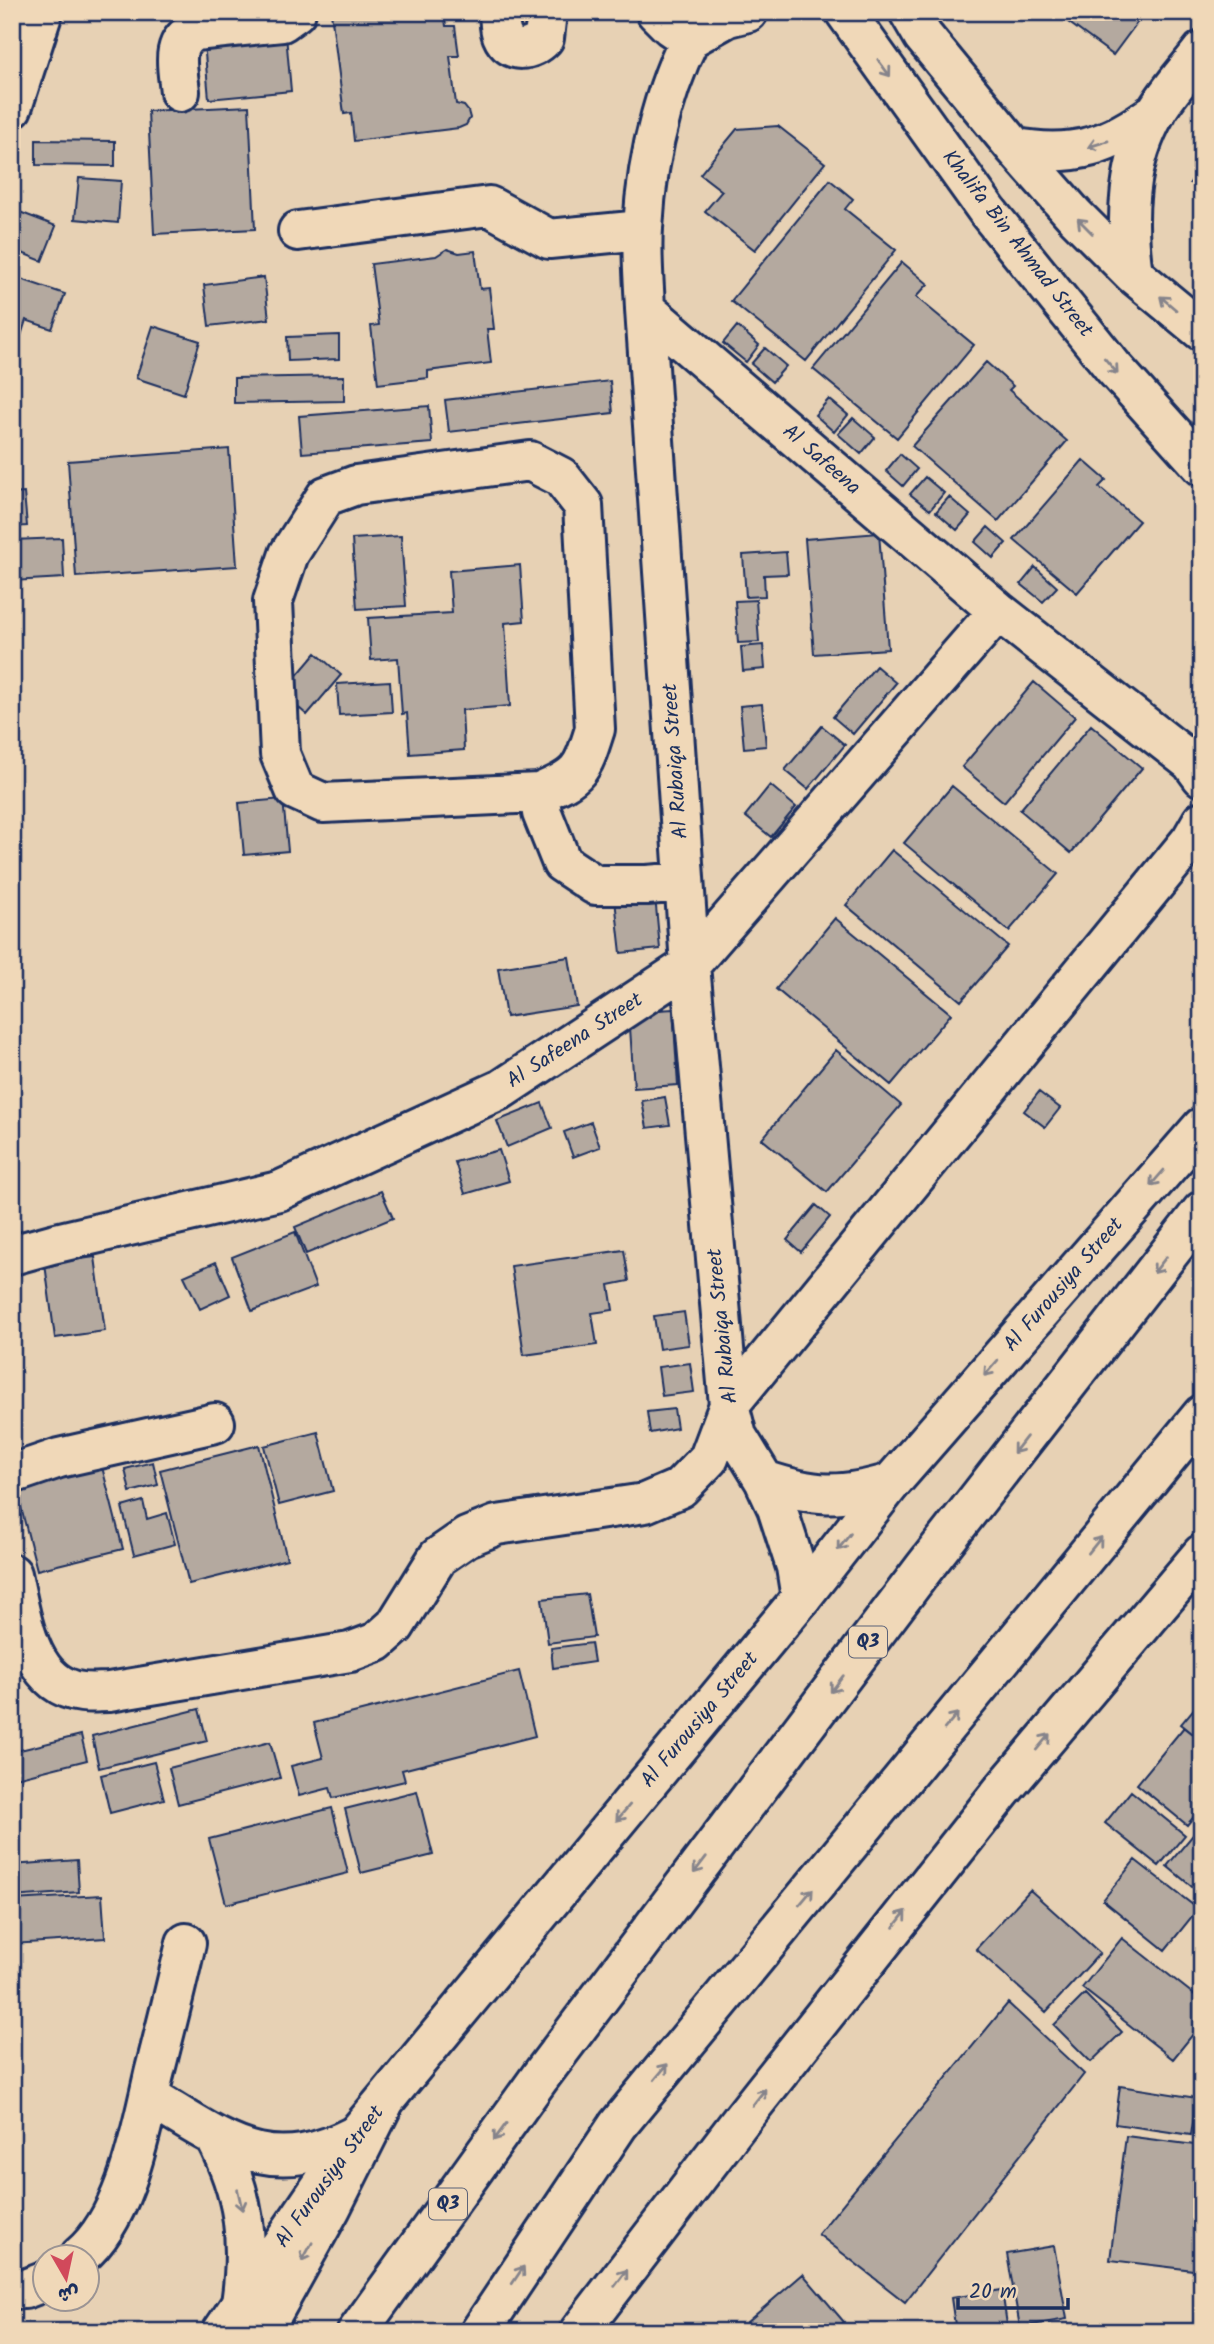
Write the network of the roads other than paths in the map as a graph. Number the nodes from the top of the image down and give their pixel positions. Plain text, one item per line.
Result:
1 (43, 12) edge
2 (296, 12) edge
3 (499, 12) edge
4 (547, 12) edge
5 (656, 12) edge
6 (748, 12) edge
7 (909, 12) edge
8 (842, 13) edge
9 (697, 26) edge
10 (1202, 51) edge
11 (180, 92) dead end
12 (12, 108) edge
13 (1157, 111) junction
14 (1015, 148) junction
15 (642, 230) junction
16 (298, 231) dead end
17 (1133, 274) junction
18 (645, 309) junction
19 (1202, 331) edge
20 (1202, 466) edge
21 (998, 611) junction
22 (1202, 777) edge
23 (539, 793) junction
24 (1202, 821) edge
25 (684, 882) junction
26 (690, 965) junction
27 (1202, 1127) edge
28 (1202, 1211) edge
29 (12, 1255) edge
30 (729, 1405) junction
31 (1202, 1415) edge
32 (215, 1423) dead end
33 (12, 1474) edge
34 (764, 1480) junction
35 (891, 1483) junction
36 (1202, 1553) edge
37 (12, 1574) edge
38 (801, 1598) junction
39 (186, 1943) dead end
40 (149, 2097) junction
41 (383, 2104) junction
42 (356, 2135) junction
43 (215, 2137) junction
44 (93, 2242) edge
45 (32, 2286) edge
46 (12, 2289) edge
47 (241, 2322) edge
48 (357, 2332) edge
49 (480, 2332) edge
50 (579, 2332) edge

1 - 12 main road
2 - 11 main road
3 - 4 main road
5 - 9 main road
6 - 9 main road
7 - 14 main road
8 -> 20 main road, Khalifa Bin Ahmad Street
9 - 15 main road, Al Rubaiqa Street
10 - 13 main road
13 -> 14 main road
13 - 17 main road
17 -> 14 main road
15 - 16 main road
15 - 18 main road, Al Rubaiqa Street
19 -> 17 main road
18 - 21 main road, Al Safeena
18 - 25 main road, Al Rubaiqa Street
21 - 22 main road, Al Safeena
21 - 26 main road, Al Safeena Street
23 - 23 main road
23 - 25 main road
24 - 30 main road
25 - 26 main road, Al Rubaiqa Street
26 - 29 main road, Al Safeena Street
26 - 30 main road, Al Rubaiqa Street
27 -> 35 main road, Al Furousiya Street
28 -> 48 main road, Q3
30 - 34 main road, Al Rubaiqa Street
30 - 37 main road
49 -> 31 main road
32 - 33 main road
34 - 35 main road
34 - 38 main road, Al Rubaiqa Street
35 -> 38 main road, Al Furousiya Street
50 -> 36 main road
38 -> 41 main road, Al Furousiya Street
39 - 40 main road
40 - 43 main road
40 - 44 main road
41 - 42 main road, Al Furousiya Street
41 -> 47 main road
42 - 43 main road
42 - 47 main road, Al Furousiya Street
43 -> 47 main road
45 - 46 main road

